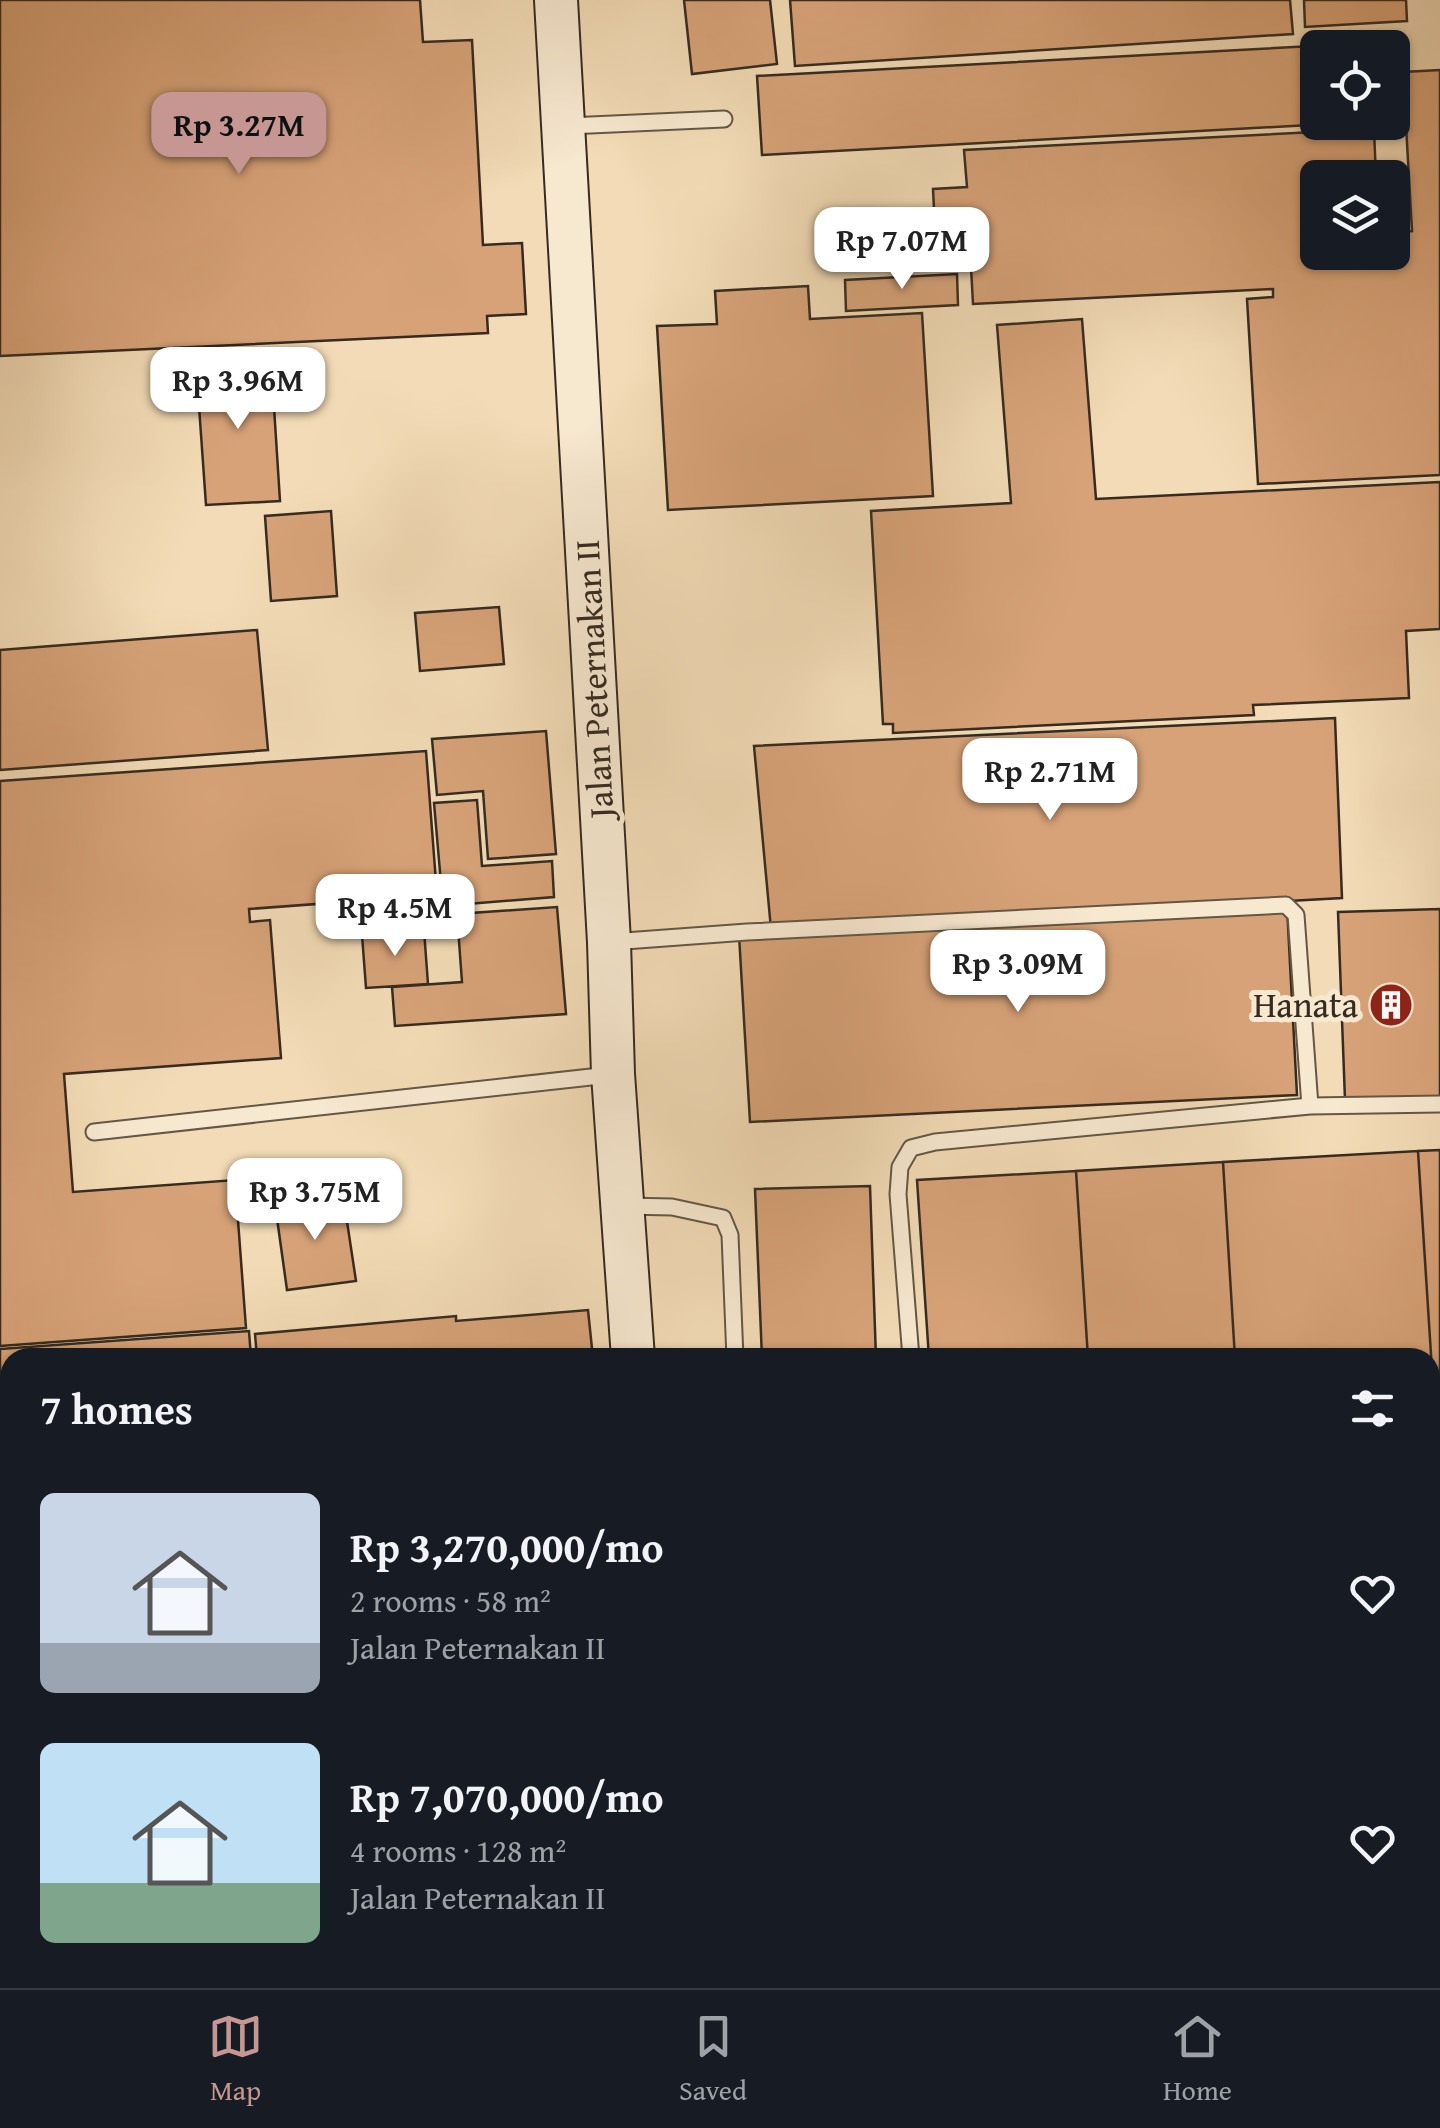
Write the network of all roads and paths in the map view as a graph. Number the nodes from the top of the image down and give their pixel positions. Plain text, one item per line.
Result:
1 (556, 0) edge
2 (724, 119) dead end
3 (564, 126) junction
4 (608, 942) junction
5 (612, 1074) junction
6 (1440, 1104) edge
7 (1310, 1106) junction
8 (94, 1132) dead end
9 (622, 1206) junction
10 (632, 1348) edge
11 (735, 1348) edge
12 (910, 1348) edge

1 - 3 street, Jalan Peternakan II
2 - 3 lane
3 - 4 street, Jalan Peternakan II
4 - 5 street, Jalan Peternakan II
4 - 7 lane
5 - 8 lane
5 - 9 street, Jalan Peternakan II
6 - 7 lane
7 - 12 lane
9 - 10 street, Jalan Peternakan II
9 - 11 lane

